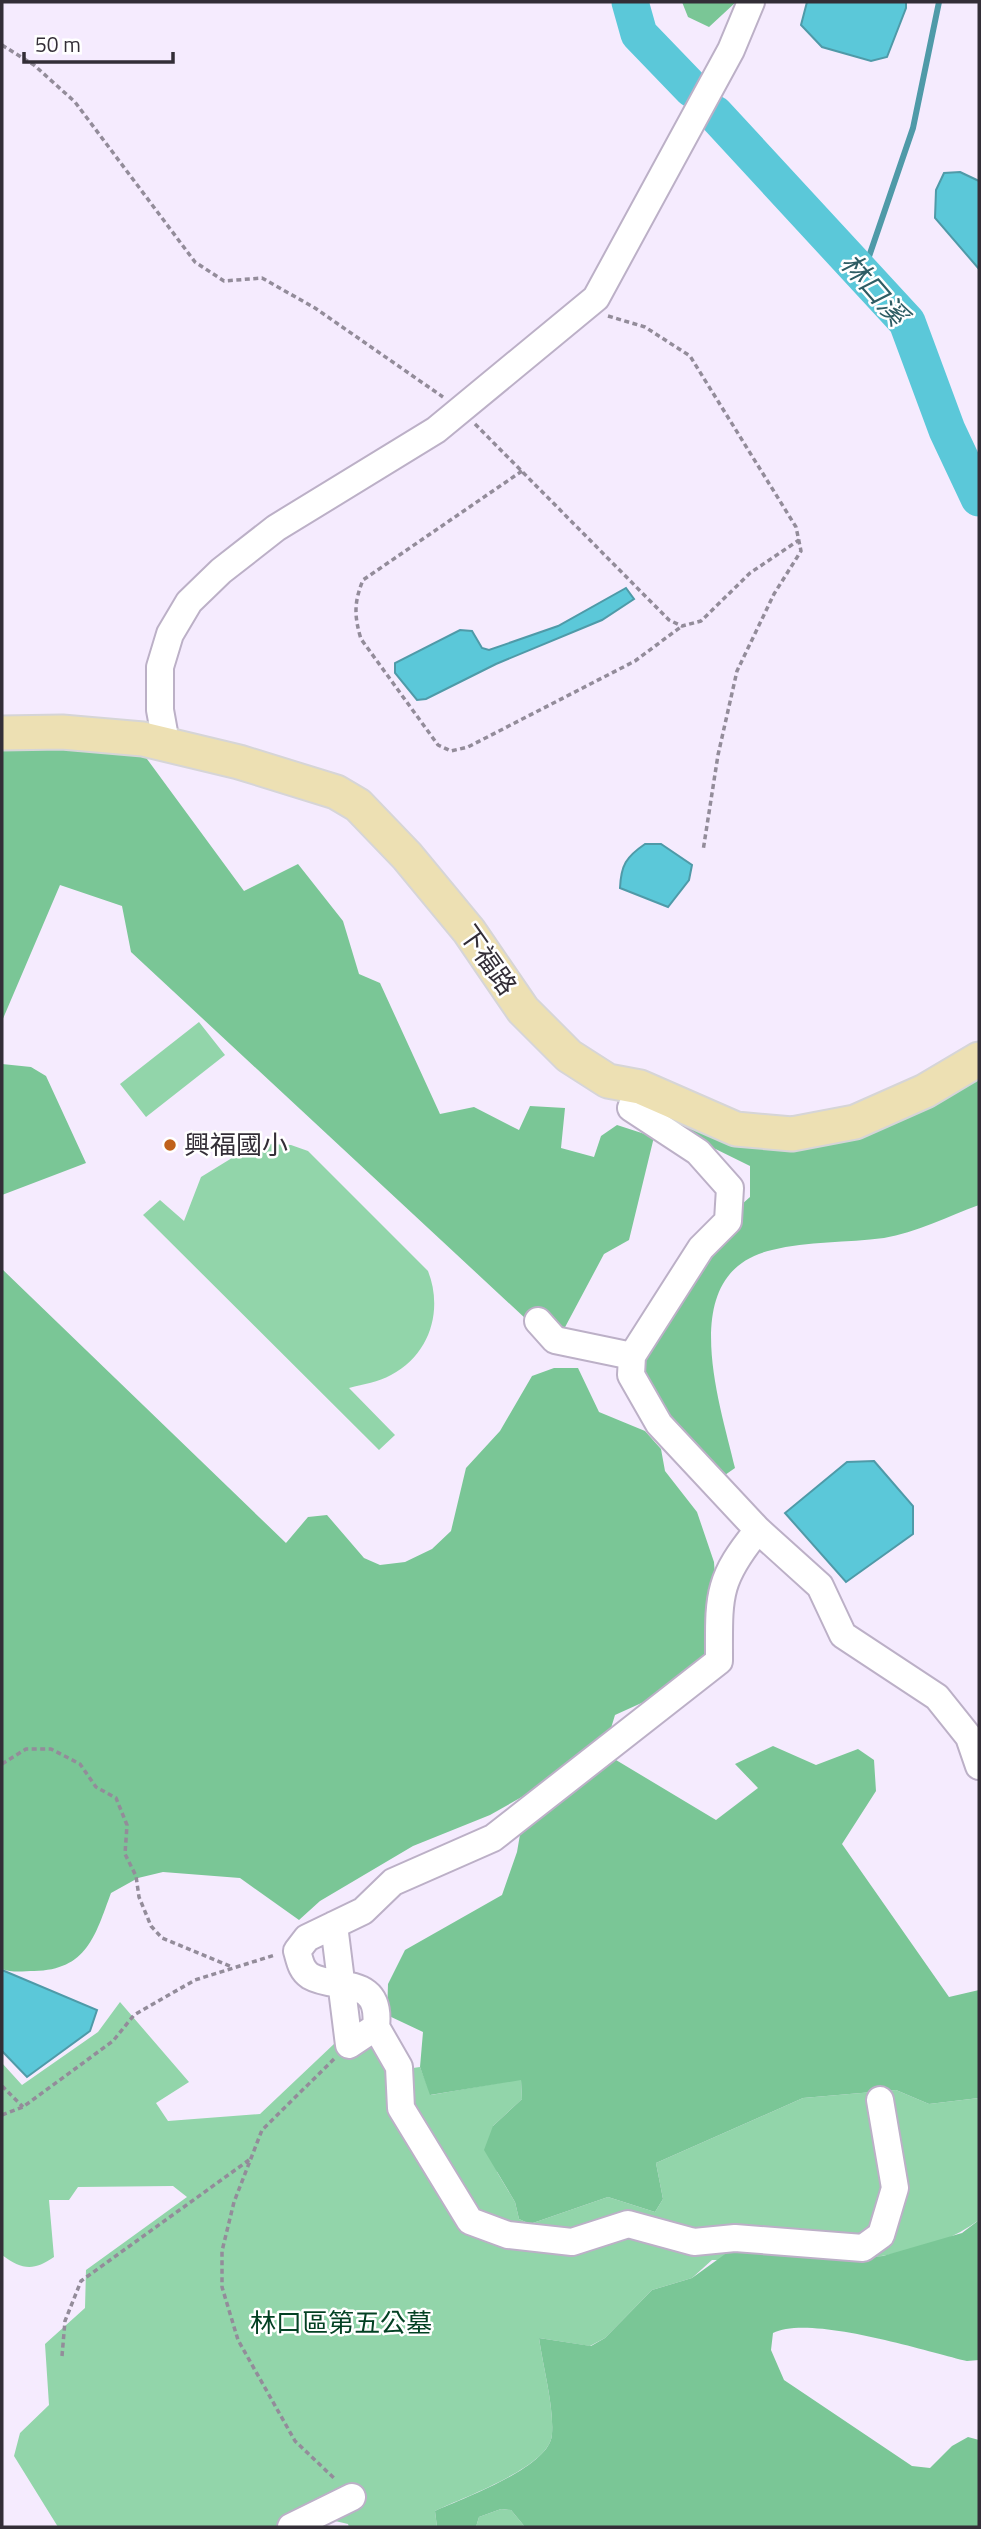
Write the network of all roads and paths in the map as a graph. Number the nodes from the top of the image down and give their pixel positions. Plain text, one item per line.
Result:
1 (751, 2) edge
2 (2, 45) edge
3 (589, 303) junction
4 (461, 410) junction
5 (522, 471) junction
6 (799, 540) junction
7 (682, 626) junction
8 (2, 733) edge
9 (166, 743) junction
10 (703, 852) dead end
11 (979, 1059) edge
12 (640, 1087) junction
13 (538, 1321) dead end
14 (632, 1356) junction
15 (758, 1530) junction
16 (2, 1764) edge
17 (979, 1766) edge
18 (334, 1925) junction
19 (298, 1951) junction
20 (233, 1967) junction
21 (339, 1982) junction
22 (376, 2028) junction
23 (349, 2045) junction
24 (2, 2086) edge
25 (880, 2100) dead end
26 (23, 2107) junction
27 (2, 2115) edge
28 (251, 2159) junction
29 (62, 2357) dead end
30 (352, 2497) joint
31 (291, 2527) edge

1 - 3 street
2 - 4 path
3 - 4 street
3 - 6 path
4 - 5 path
4 - 9 street
5 - 7 path
5 - 7 path
6 - 7 path
6 - 10 path
8 - 9 main road, 下福路
9 - 12 main road, 下福路
11 - 12 main road, 下福路
12 - 14 street
13 - 14 street
14 - 15 street
15 - 17 street
15 - 18 street
16 - 20 path
18 - 19 street
18 - 21 street
19 - 20 path
19 - 21 street
20 - 26 path
21 - 22 street
21 - 23 street
22 - 23 street
22 - 25 street
23 - 28 path
24 - 26 path
26 - 27 path
28 - 29 path
28 - 30 path
30 - 31 street

